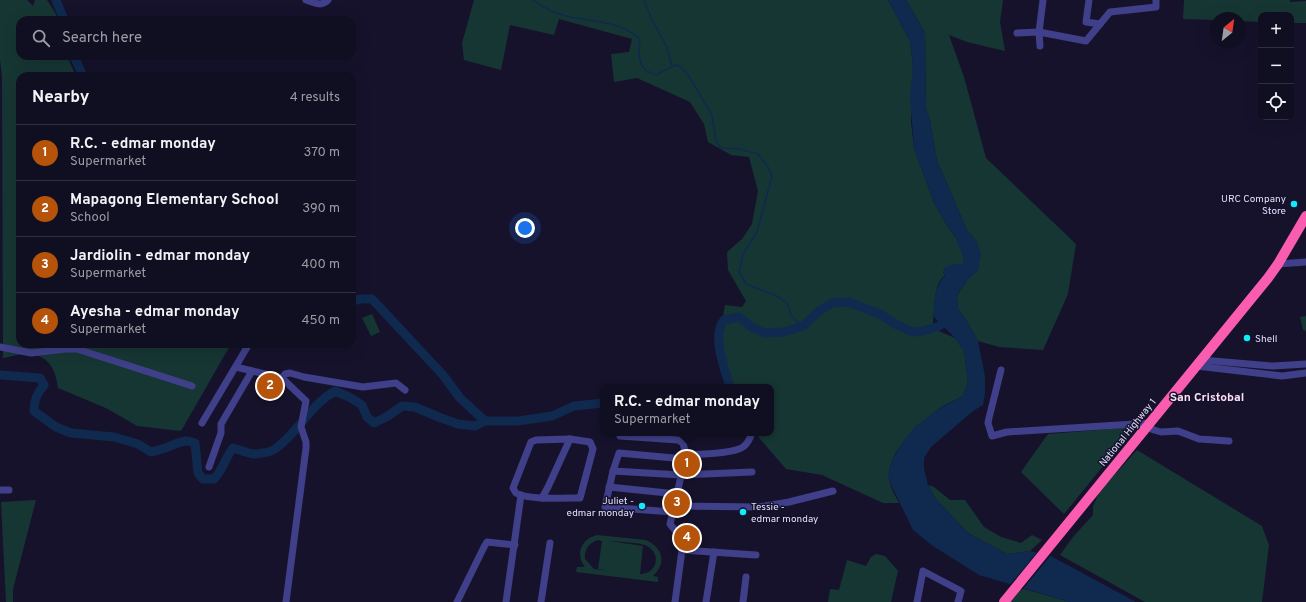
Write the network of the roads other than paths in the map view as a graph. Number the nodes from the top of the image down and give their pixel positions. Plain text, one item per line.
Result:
1 (306, 0) edge
2 (328, 0) edge
3 (1043, 0) edge
4 (1089, 0) edge
5 (1156, 0) edge
6 (1100, 24) junction
7 (1039, 32) junction
8 (1017, 33) dead end
9 (1040, 46) dead end
10 (1306, 216) edge
11 (1306, 262) edge
12 (1278, 264) junction
13 (0, 348) edge
14 (247, 348) edge
15 (1199, 363) junction
16 (1306, 364) edge
17 (236, 367) junction
18 (252, 370) junction
19 (1001, 370) dead end
20 (1306, 373) edge
21 (270, 375) junction
22 (282, 378) junction
23 (192, 386) dead end
24 (263, 390) dead end
25 (405, 390) dead end
26 (202, 423) dead end
27 (1149, 425) junction
28 (620, 436) dead end
29 (751, 436) edge
30 (570, 439) junction
31 (1229, 441) dead end
32 (685, 457) junction
33 (209, 467) dead end
34 (613, 471) junction
35 (752, 472) dead end
36 (681, 475) junction
37 (609, 487) junction
38 (0, 490) edge
39 (9, 490) dead end
40 (833, 491) dead end
41 (677, 494) junction
42 (521, 495) junction
43 (542, 498) junction
44 (674, 509) junction
45 (550, 543) dead end
46 (515, 545) junction
47 (682, 550) junction
48 (714, 552) junction
49 (756, 555) dead end
50 (746, 577) dead end
51 (1006, 600) edge
52 (286, 602) edge
53 (458, 602) edge
54 (506, 602) edge
55 (541, 602) edge
56 (675, 602) edge
57 (706, 602) edge
58 (743, 602) edge
59 (917, 602) edge
60 (958, 602) edge

1 - 2 street
3 - 7 street
4 - 6 street
5 - 6 street
6 - 7 street
7 - 8 street
7 - 9 street
10 - 12 highway, National Highway 1
11 - 12 street
12 - 15 highway, National Highway 1
13 - 23 street
14 - 17 street
15 - 16 street
15 - 20 street
15 - 27 highway, National Highway 1
17 - 18 street
17 - 26 street
18 - 21 street
18 - 33 street
19 - 27 street
21 - 22 street
21 - 24 street
22 - 25 street
22 - 52 street
27 - 31 street
27 - 51 highway, National Highway 1
28 - 32 street
29 - 32 street
30 - 42 street
30 - 43 street
30 - 43 street
32 - 34 street
32 - 36 street
34 - 36 street
34 - 37 street
35 - 36 street
36 - 41 street
37 - 41 street
37 - 44 street
38 - 39 street
40 - 44 street
41 - 44 street
42 - 43 street
42 - 46 street
44 - 47 street
45 - 55 street
46 - 53 street
46 - 54 street
47 - 48 street
47 - 56 street
48 - 49 street
48 - 57 street
50 - 58 street
59 - 60 street

